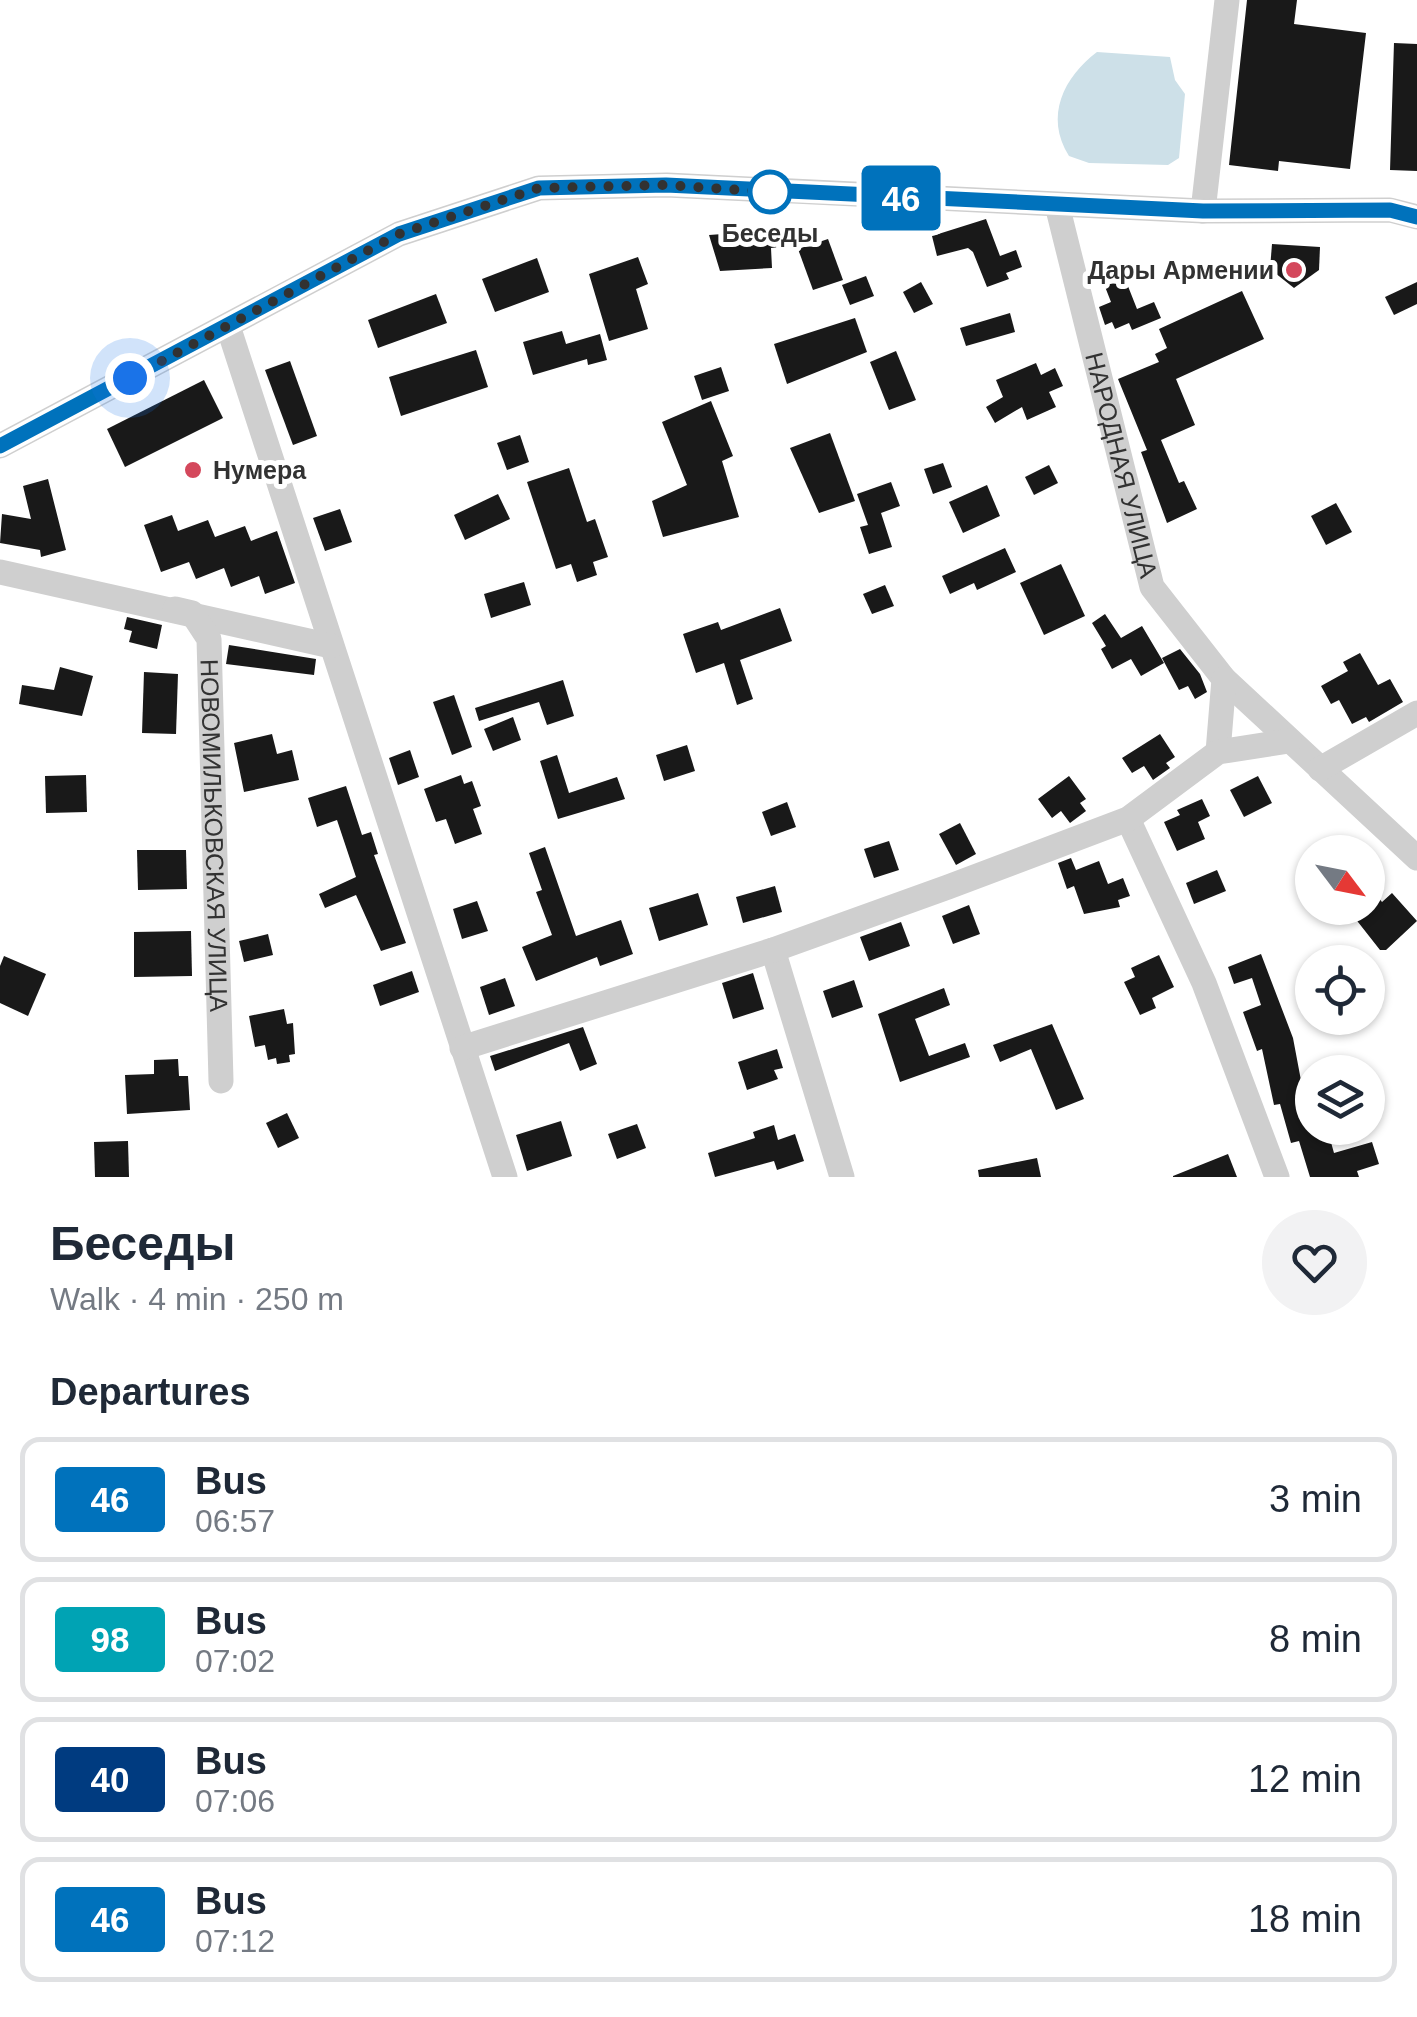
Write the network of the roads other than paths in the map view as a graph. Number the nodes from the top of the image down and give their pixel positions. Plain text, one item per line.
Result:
1 (1227, 0) edge
2 (1056, 206) junction
3 (1203, 211) junction
4 (1417, 217) edge
5 (228, 326) junction
6 (0, 446) edge
7 (0, 572) edge
8 (175, 609) junction
9 (330, 646) junction
10 (1224, 679) junction
11 (1417, 714) edge
12 (1289, 741) junction
13 (1218, 752) junction
14 (1320, 769) junction
15 (1128, 819) junction
16 (1417, 858) edge
17 (774, 950) junction
18 (462, 1048) junction
19 (221, 1081) dead end
20 (504, 1177) edge
21 (842, 1177) edge
22 (1278, 1177) edge

1 - 3 street
2 - 3 street
2 - 5 street
2 - 10 street, НАРОДНАЯ УЛИЦА
3 - 4 street
5 - 6 street
5 - 9 street
7 - 8 street
8 - 9 street
8 - 19 street, НОВОМИЛЬКОВСКАЯ УЛИЦА
9 - 18 street
10 - 12 street, НАРОДНАЯ УЛИЦА
10 - 13 street
11 - 14 street
12 - 13 street
12 - 14 street, НАРОДНАЯ УЛИЦА
13 - 15 street
14 - 16 street, НАРОДНАЯ УЛИЦА
15 - 17 street
15 - 22 street
17 - 18 street
17 - 21 street
18 - 20 street

